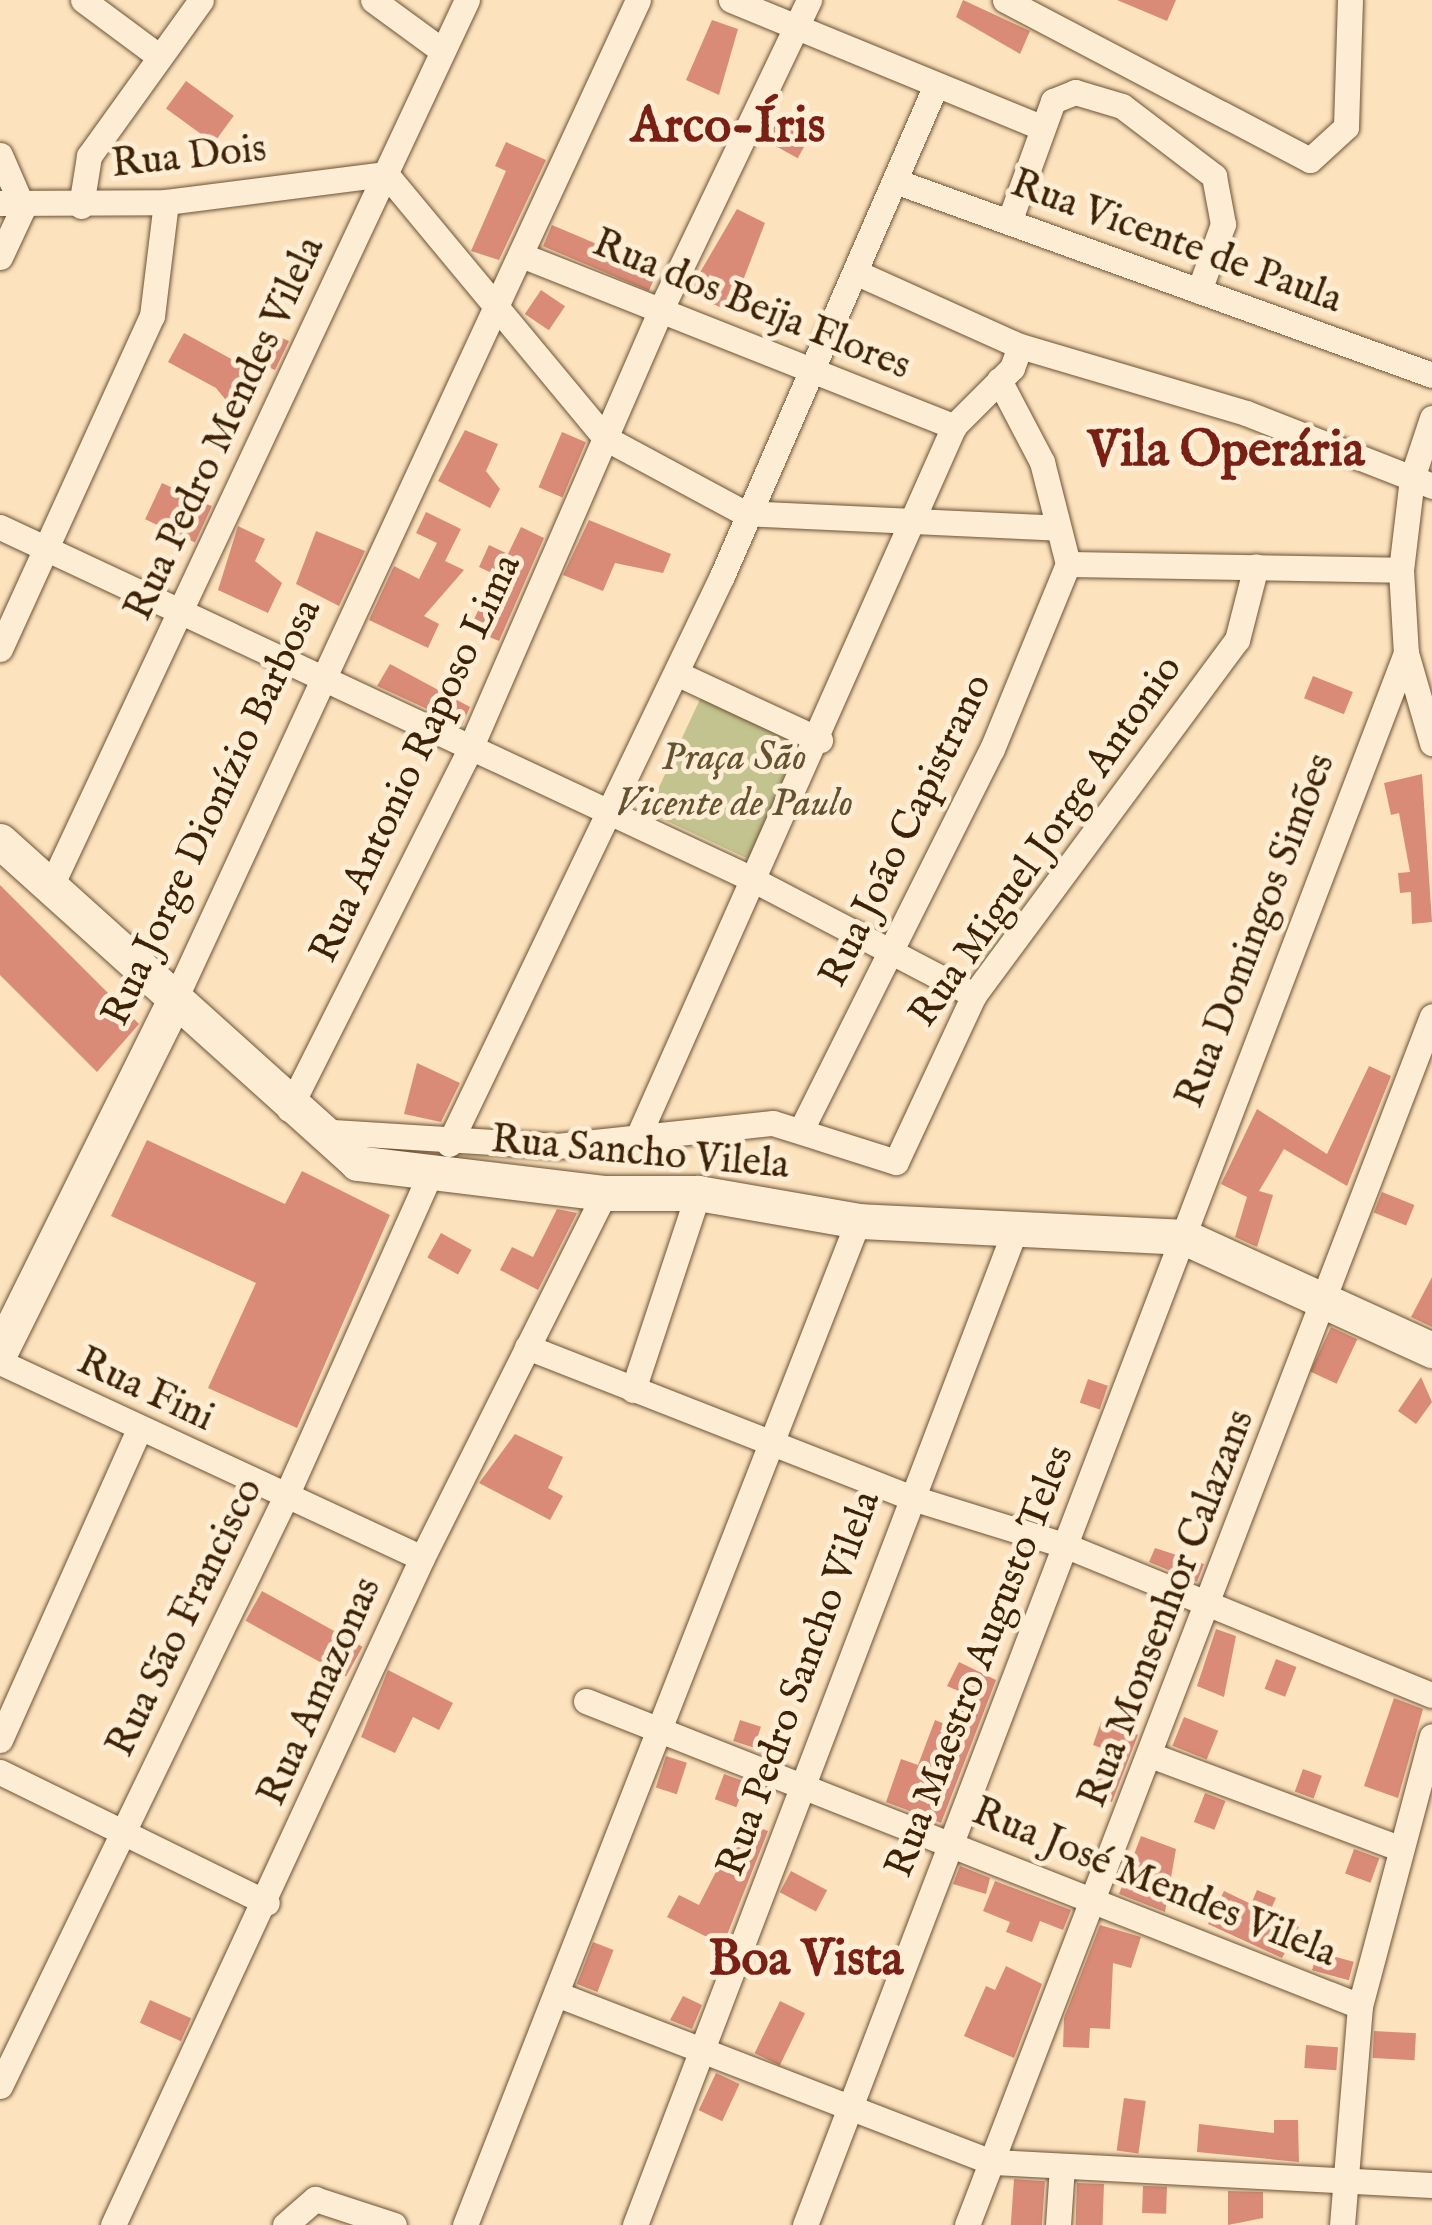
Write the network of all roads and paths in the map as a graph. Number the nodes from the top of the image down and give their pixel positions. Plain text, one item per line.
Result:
1 (83, 0) edge
2 (200, 0) edge
3 (373, 0) edge
4 (467, 0) edge
5 (638, 0) edge
6 (731, 0) edge
7 (808, 0) edge
8 (1005, 0) edge
9 (1350, 0) edge
10 (796, 27) junction
11 (440, 49) junction
12 (157, 55) junction
13 (936, 85) junction
14 (1043, 128) junction
15 (0, 156) edge
16 (386, 174) junction
17 (895, 182) junction
18 (166, 202) junction
19 (12, 205) edge
20 (82, 206) junction
21 (1009, 222) junction
22 (521, 255) junction
23 (0, 257) edge
24 (856, 272) junction
25 (1198, 291) junction
26 (497, 308) junction
27 (661, 309) junction
28 (1020, 346) junction
29 (806, 369) junction
30 (1432, 375) edge
31 (999, 380) junction
32 (1432, 418) edge
33 (954, 426) junction
34 (606, 438) junction
35 (1422, 482) edge
36 (744, 513) junction
37 (907, 525) junction
38 (0, 527) edge
39 (1057, 528) junction
40 (49, 551) junction
41 (1068, 564) junction
42 (1256, 566) junction
43 (1401, 570) junction
44 (180, 616) junction
45 (0, 649) edge
46 (1406, 653) junction
47 (676, 673) junction
48 (324, 674) junction
49 (820, 740) junction
50 (1432, 743) edge
51 (469, 750) junction
52 (607, 814) junction
53 (0, 841) edge
54 (750, 878) junction
55 (50, 888) junction
56 (893, 952) junction
57 (974, 995) junction
58 (174, 1001) junction
59 (1429, 1032) edge
60 (301, 1120) junction
61 (803, 1126) junction
62 (640, 1132) junction
63 (449, 1144) junction
64 (430, 1177) junction
65 (605, 1193) junction
66 (698, 1193) junction
67 (858, 1221) junction
68 (1016, 1226) junction
69 (1184, 1236) junction
70 (1327, 1296) junction
71 (527, 1347) junction
72 (1432, 1350) edge
73 (0, 1352) edge
74 (0, 1362) edge
75 (634, 1390) junction
76 (138, 1432) junction
77 (773, 1438) junction
78 (286, 1496) junction
79 (909, 1498) junction
80 (1064, 1545) junction
81 (422, 1558) junction
82 (1211, 1608) junction
83 (1432, 1695) edge
84 (586, 1701) dead end
85 (657, 1732) junction
86 (1432, 1736) edge
87 (0, 1740) edge
88 (1154, 1756) junction
89 (0, 1772) edge
90 (800, 1785) junction
91 (123, 1834) junction
92 (952, 1844) junction
93 (1396, 1847) junction
94 (267, 1903) junction
95 (1095, 1904) junction
96 (560, 1995) junction
97 (1360, 2006) junction
98 (706, 2048) junction
99 (0, 2086) edge
100 (854, 2103) junction
101 (992, 2162) junction
102 (1062, 2167) junction
103 (1345, 2181) junction
104 (1432, 2185) edge
105 (113, 2225) edge
106 (285, 2225) edge
107 (394, 2225) edge
108 (465, 2225) edge
109 (635, 2225) edge
110 (805, 2225) edge
111 (967, 2225) edge
112 (1058, 2225) edge
113 (1342, 2225) edge

1 - 12 street
2 - 12 street
3 - 11 street
4 - 11 street, Rua Pedro Mendes Vilela
5 - 22 street, Rua Jorge Dionízio Barbosa
6 - 10 street
7 - 10 street, Rua Antonio Raposo Lima
8 - 9 street
10 - 13 street
10 - 27 street, Rua Antonio Raposo Lima
11 - 16 street, Rua Pedro Mendes Vilela
12 - 20 street
13 - 14 street
13 - 17 street
14 - 21 street
14 - 25 street
15 - 19 street
16 - 18 street, Rua Dois
16 - 26 street
16 - 44 street, Rua Pedro Mendes Vilela
17 - 21 street, Rua Vicente de Paula
17 - 24 street
18 - 20 street, Rua Dois
18 - 40 street
19 - 20 street, Rua Dois
19 - 23 street
21 - 25 street, Rua Vicente de Paula
22 - 26 street, Rua Jorge Dionízio Barbosa
22 - 27 street, Rua dos Beija Flores
24 - 28 street
24 - 29 street
25 - 30 street, Rua Vicente de Paula
26 - 34 street
26 - 48 street, Rua Jorge Dionízio Barbosa
27 - 29 street, Rua dos Beija Flores
27 - 34 street, Rua Antonio Raposo Lima
28 - 31 street
28 - 35 street
29 - 33 street, Rua dos Beija Flores
29 - 36 street
31 - 33 street
31 - 39 street
32 - 35 street
33 - 37 street
34 - 36 street
34 - 51 street, Rua Antonio Raposo Lima
35 - 43 street
36 - 37 street
36 - 47 street
37 - 39 street
37 - 49 street
38 - 40 street
39 - 41 street
40 - 44 street
40 - 45 street
41 - 42 street
41 - 56 street, Rua João Capistrano
42 - 43 street
42 - 57 street, Rua Miguel Jorge Antonio
43 - 46 street
44 - 48 street
44 - 55 street, Rua Pedro Mendes Vilela
46 - 50 street
46 - 69 street, Rua Domingos Simões
47 - 49 street
47 - 52 street
48 - 51 street
48 - 58 street, Rua Jorge Dionízio Barbosa
49 - 54 street
51 - 52 street
51 - 60 street, Rua Antonio Raposo Lima
52 - 54 street
52 - 63 street
53 - 55 main road, Rua Sancho Vilela
54 - 56 street
54 - 62 street
55 - 58 main road, Rua Sancho Vilela
56 - 57 street
56 - 61 street, Rua João Capistrano
57 - 61 street, Rua Miguel Jorge Antonio
58 - 60 main road, Rua Sancho Vilela
58 - 73 main road, Rua Jorge Dionízio Barbosa
59 - 70 street, Rua Monsenhor Calazans
60 - 63 street
60 - 64 main road, Rua Sancho Vilela
61 - 62 street
62 - 63 street
64 - 65 main road, Rua Sancho Vilela
64 - 78 street, Rua São Francisco
65 - 66 main road, Rua Sancho Vilela
65 - 71 street, Rua Amazonas
66 - 67 main road, Rua Sancho Vilela
66 - 75 street
67 - 68 main road, Rua Sancho Vilela
67 - 77 street
68 - 69 main road, Rua Sancho Vilela
68 - 79 street, Rua Pedro Sancho Vilela
69 - 70 main road, Rua Sancho Vilela
69 - 80 street, Rua Maestro Augusto Teles
70 - 72 main road, Rua Sancho Vilela
70 - 82 street, Rua Monsenhor Calazans
71 - 75 street
71 - 81 street, Rua Amazonas
74 - 76 street, Rua Fini
75 - 77 street
76 - 78 street, Rua Fini
76 - 87 street
77 - 79 street
77 - 85 street
78 - 81 street, Rua Fini
78 - 91 street, Rua São Francisco
79 - 80 street
79 - 90 street, Rua Pedro Sancho Vilela
80 - 82 street
80 - 92 street, Rua Maestro Augusto Teles
81 - 94 street, Rua Amazonas
82 - 83 street
82 - 88 street, Rua Monsenhor Calazans
84 - 85 street, Rua José Mendes Vilela
85 - 90 street, Rua José Mendes Vilela
85 - 96 street
86 - 93 street
88 - 93 street
88 - 95 street, Rua Monsenhor Calazans
89 - 91 street
90 - 92 street, Rua José Mendes Vilela
90 - 98 street, Rua Pedro Sancho Vilela
91 - 94 street
91 - 99 street, Rua São Francisco
92 - 95 street, Rua José Mendes Vilela
92 - 100 street, Rua Maestro Augusto Teles
93 - 97 street
94 - 105 street, Rua Amazonas
95 - 97 street, Rua José Mendes Vilela
95 - 101 street, Rua Monsenhor Calazans
96 - 98 street
96 - 108 street
97 - 103 street
98 - 100 street
98 - 109 street, Rua Pedro Sancho Vilela
100 - 101 street
100 - 110 street, Rua Maestro Augusto Teles
101 - 102 street
101 - 111 street, Rua Monsenhor Calazans
102 - 103 street
102 - 112 street
103 - 104 street
103 - 113 street
106 - 107 street

